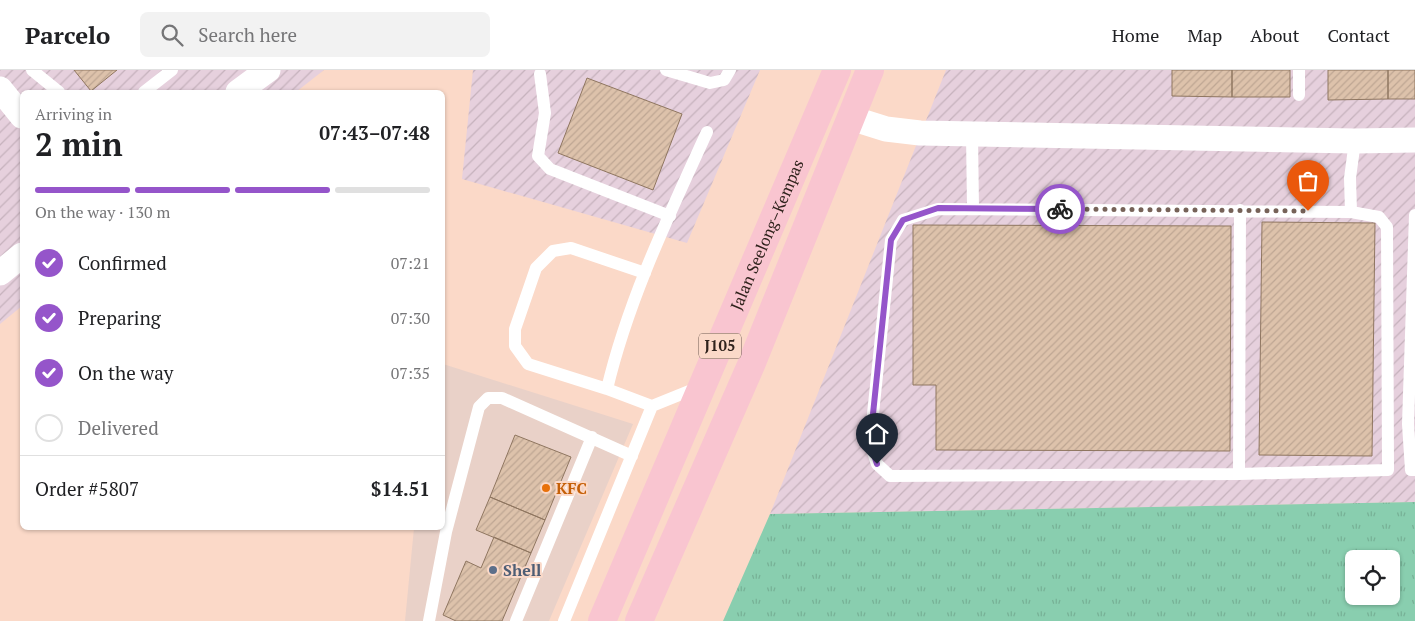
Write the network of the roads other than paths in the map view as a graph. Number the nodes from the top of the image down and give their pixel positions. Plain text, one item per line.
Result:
1 (32, 70) edge
2 (172, 70) edge
3 (268, 70) edge
4 (666, 70) edge
5 (730, 70) edge
6 (837, 70) edge
7 (870, 70) edge
8 (1299, 70) edge
9 (540, 74) dead end
10 (0, 89) edge
11 (57, 90) edge
12 (147, 90) edge
13 (241, 90) edge
14 (1299, 96) dead end
15 (20, 114) edge
16 (850, 118) junction
17 (707, 132) dead end
18 (972, 134) junction
19 (1415, 140) edge
20 (1355, 141) junction
21 (973, 209) junction
22 (1240, 210) junction
23 (1352, 212) junction
24 (1415, 215) edge
25 (670, 216) junction
26 (20, 257) edge
27 (0, 273) edge
28 (645, 273) junction
29 (702, 385) junction
30 (608, 389) junction
31 (652, 406) junction
32 (592, 437) junction
33 (632, 456) junction
34 (1388, 470) junction
35 (1413, 470) edge
36 (1239, 474) junction
37 (428, 621) edge
38 (516, 621) edge
39 (564, 621) edge
40 (602, 621) edge
41 (639, 621) edge

1 - 11 lane
2 - 12 lane
3 - 13 street
4 - 5 lane
6 - 29 main road, Jalan Seelong–Kempas / J105
7 - 16 main road, Jalan Seelong–Kempas / J105
8 - 14 lane
9 - 25 lane
10 - 15 street
16 - 18 street
16 - 41 main road, Jalan Seelong–Kempas / J105
17 - 25 lane
18 - 20 street
18 - 21 lane
19 - 20 street
20 - 23 lane
21 - 22 lane
21 - 36 lane
22 - 23 lane
22 - 36 lane
23 - 34 lane
24 - 35 lane
25 - 28 lane
26 - 27 street
28 - 30 lane
28 - 30 lane
29 - 31 lane
29 - 40 main road, Jalan Seelong–Kempas / J105
30 - 31 lane
31 - 33 lane
32 - 33 lane
32 - 37 lane
32 - 38 lane
33 - 39 lane
34 - 35 lane
34 - 36 lane

